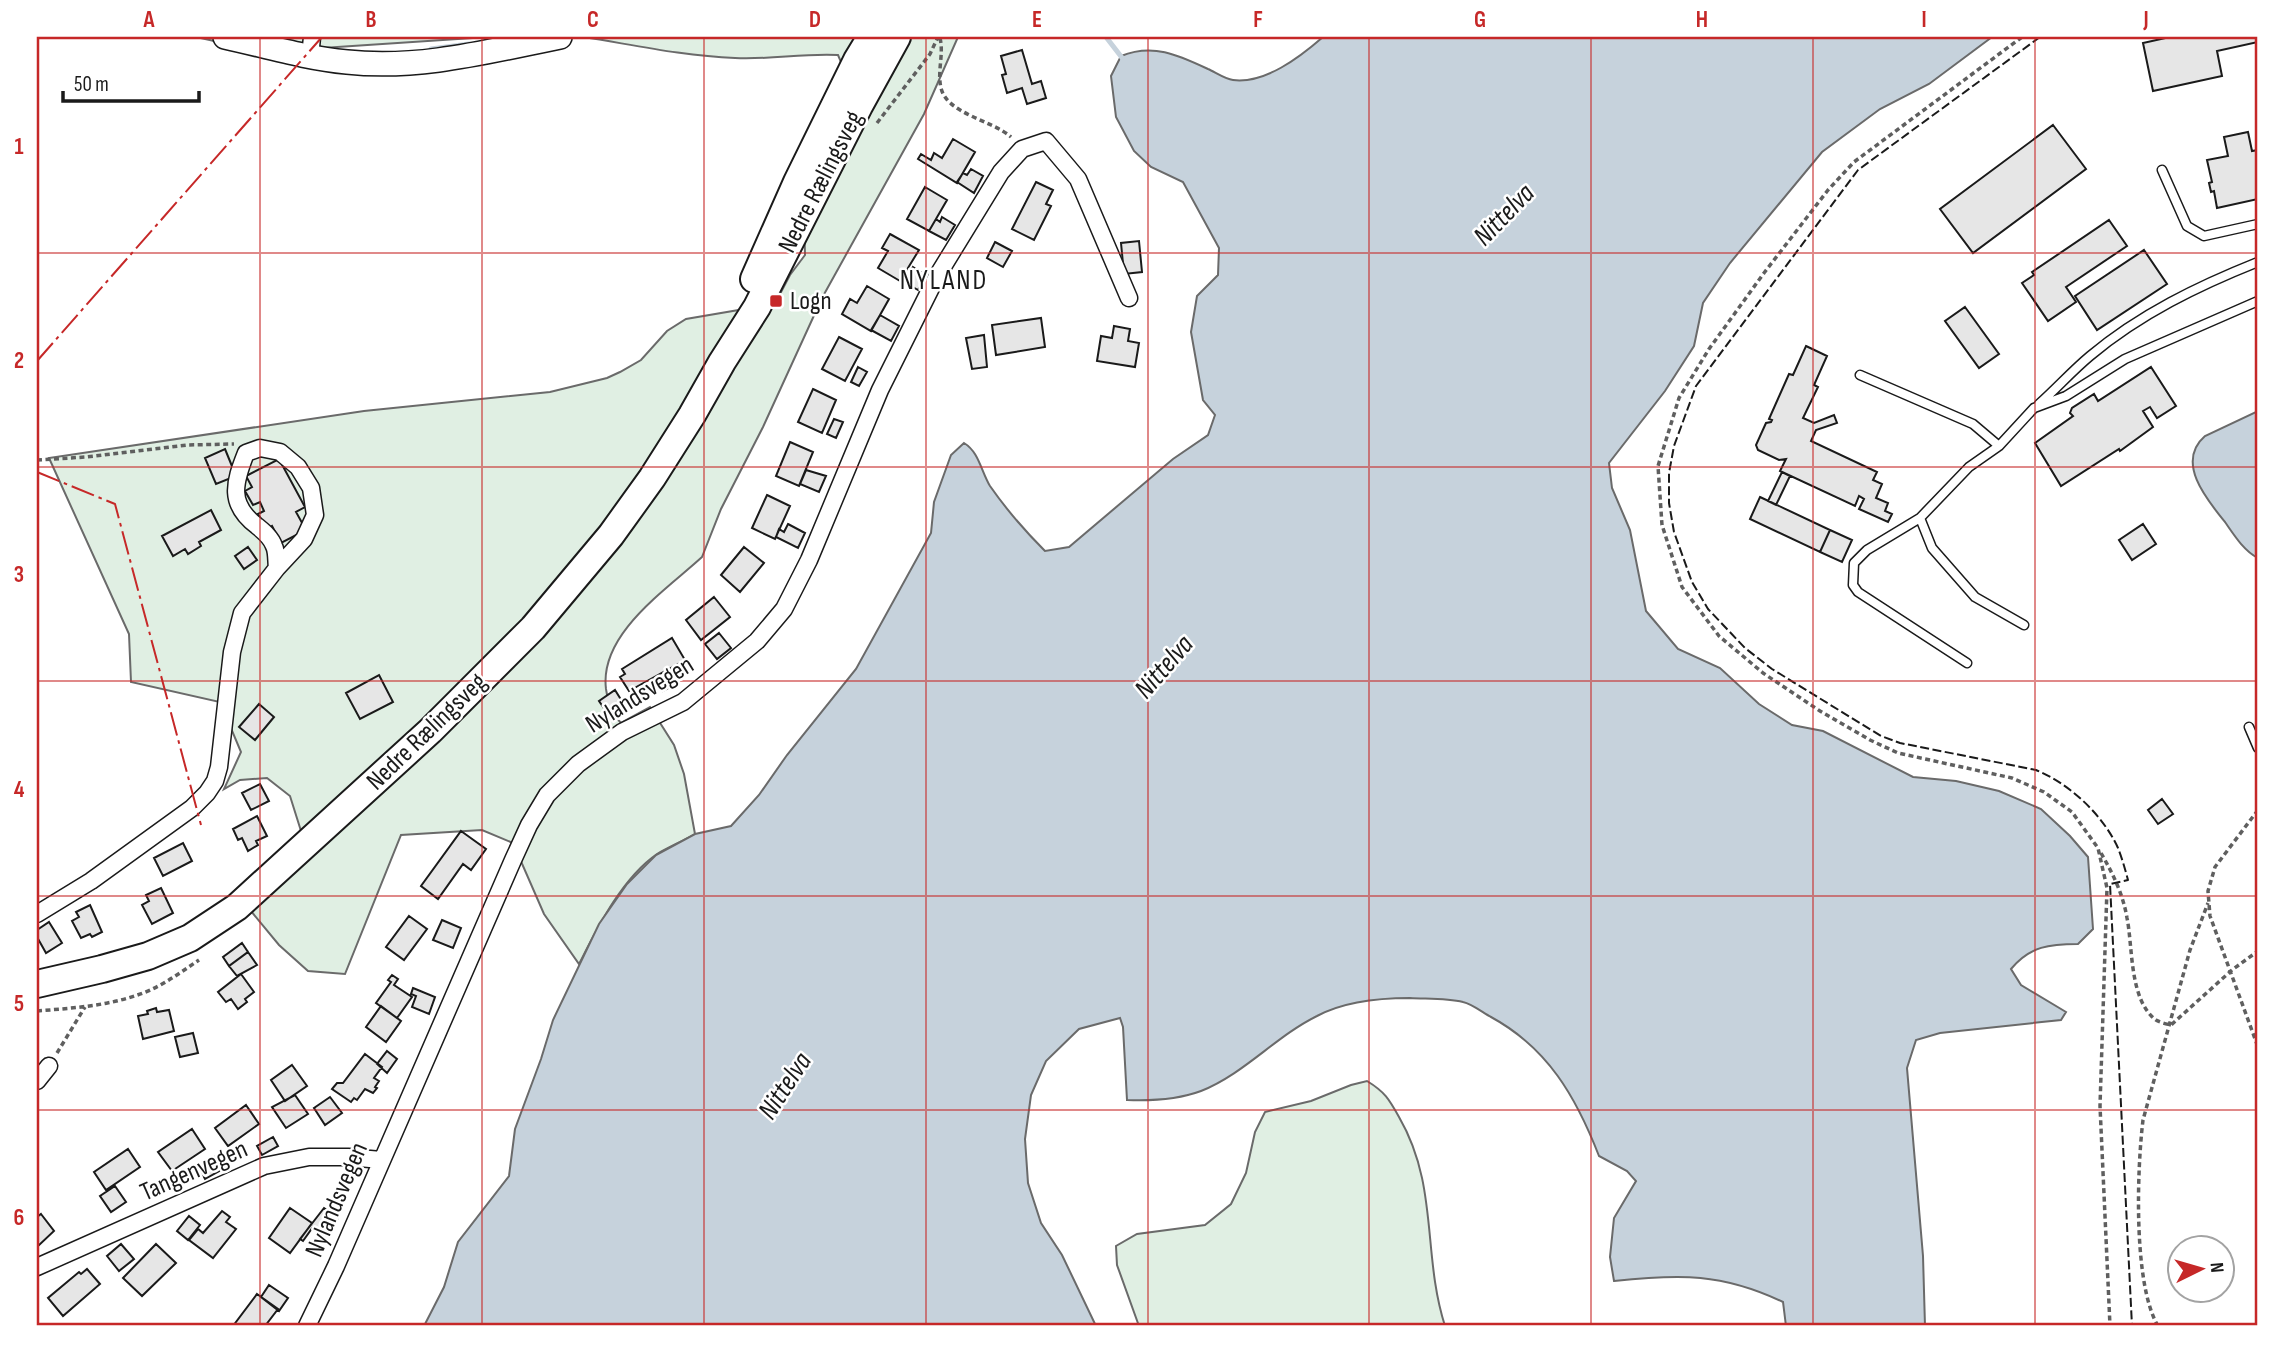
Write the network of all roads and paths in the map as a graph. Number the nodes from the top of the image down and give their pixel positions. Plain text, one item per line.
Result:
1 (225, 37) edge
2 (560, 37) edge
3 (883, 37) edge
4 (939, 37) edge
5 (2022, 37) edge
6 (311, 47) edge
7 (1022, 149) junction
8 (2162, 170) dead end
9 (2258, 224) edge
10 (2258, 262) edge
11 (1129, 298) dead end
12 (2258, 301) edge
13 (1860, 374) dead end
14 (2035, 408) junction
15 (1999, 446) junction
16 (260, 448) junction
17 (37, 460) edge
18 (1920, 518) junction
19 (277, 568) junction
20 (2024, 625) dead end
21 (1967, 663) dead end
22 (2249, 727) dead end
23 (2258, 748) edge
24 (2258, 810) edge
25 (2098, 848) junction
26 (2208, 902) junction
27 (37, 914) edge
28 (2258, 951) edge
29 (2231, 970) junction
30 (37, 984) edge
31 (162, 984) dead end
32 (85, 1007) junction
33 (37, 1011) edge
34 (2171, 1025) junction
35 (2258, 1047) edge
36 (49, 1066) joint
37 (37, 1081) edge
38 (380, 1160) junction
39 (37, 1267) edge
40 (307, 1326) edge
41 (2110, 1326) edge
42 (2158, 1326) edge

1 - 6 main road
2 - 6 main road
3 - 30 main road, Nedre Rælingsveg
4 - 7 path
5 - 25 path
7 - 11 street
7 - 38 street, Nylandsvegen
8 - 9 lane
10 - 14 lane
12 - 14 lane
13 - 15 lane
14 - 15 lane
15 - 18 lane
16 - 17 path
16 - 19 street
16 - 19 street
18 - 20 lane
18 - 21 lane
19 - 27 street
22 - 23 lane
24 - 26 path
25 - 34 path
25 - 41 path
26 - 29 path
26 - 34 path
28 - 29 path
29 - 34 path
29 - 35 path
31 - 32 path
32 - 33 path
32 - 36 path
34 - 42 path
36 - 37 street
38 - 39 street, Tangenvegen
38 - 40 street, Nylandsvegen

